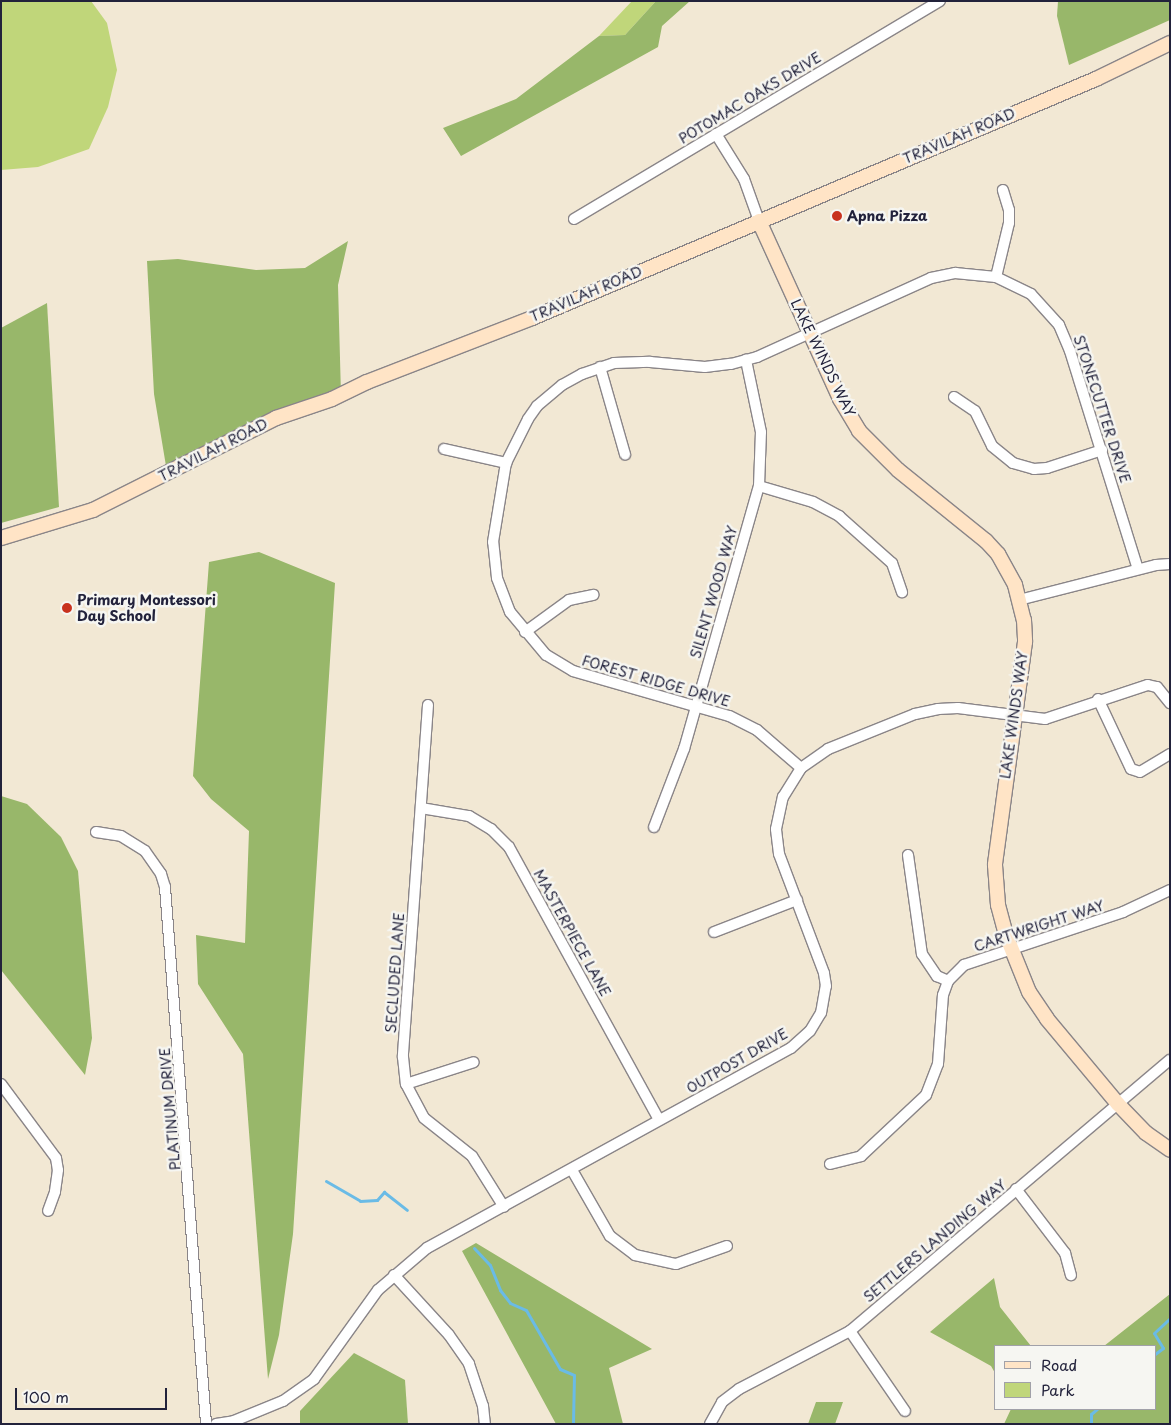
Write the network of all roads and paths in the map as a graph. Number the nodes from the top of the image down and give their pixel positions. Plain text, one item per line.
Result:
1 (940, 1) edge
2 (1170, 43) edge
3 (716, 134) junction
4 (1003, 190) dead end
5 (574, 219) dead end
6 (759, 221) junction
7 (996, 277) junction
8 (809, 332) junction
9 (746, 360) junction
10 (600, 367) junction
11 (954, 397) dead end
12 (444, 449) dead end
13 (1102, 450) junction
14 (625, 454) dead end
15 (506, 463) junction
16 (759, 486) junction
17 (1, 538) edge
18 (1170, 564) edge
19 (1138, 569) junction
20 (902, 592) dead end
21 (593, 595) dead end
22 (1019, 600) junction
23 (525, 632) junction
24 (1098, 699) junction
25 (1170, 703) edge
26 (428, 705) dead end
27 (695, 707) junction
28 (1013, 717) junction
29 (1170, 754) edge
30 (801, 768) junction
31 (421, 808) junction
32 (654, 827) dead end
33 (96, 832) dead end
34 (908, 855) dead end
35 (1170, 890) edge
36 (797, 900) junction
37 (714, 932) dead end
38 (1010, 949) junction
39 (948, 981) junction
40 (1170, 1060) edge
41 (474, 1062) dead end
42 (406, 1084) junction
43 (2, 1085) edge
44 (1118, 1104) junction
45 (659, 1120) junction
46 (1170, 1150) edge
47 (830, 1164) dead end
48 (572, 1170) junction
49 (1016, 1189) junction
50 (504, 1207) junction
51 (48, 1211) dead end
52 (727, 1246) dead end
53 (394, 1275) junction
54 (1071, 1275) dead end
55 (850, 1332) junction
56 (905, 1411) dead end
57 (206, 1424) edge
58 (216, 1424) edge
59 (484, 1424) edge
60 (710, 1424) edge

1 - 3 street, POTOMAC OAKS DRIVE
2 - 6 main road, TRAVILAH ROAD
3 - 5 street, POTOMAC OAKS DRIVE
3 - 6 street
4 - 7 street
6 - 8 main road, LAKE WINDS WAY
6 - 17 main road, TRAVILAH ROAD
7 - 8 street, STONECUTTER DRIVE
7 - 13 street, STONECUTTER DRIVE
8 - 9 street, FOREST RIDGE DRIVE
8 - 22 main road, LAKE WINDS WAY
9 - 10 street, FOREST RIDGE DRIVE
9 - 16 street, SILENT WOOD WAY
10 - 14 street
10 - 15 street, FOREST RIDGE DRIVE
11 - 13 street
12 - 15 street
13 - 19 street, STONECUTTER DRIVE
15 - 23 street, FOREST RIDGE DRIVE
16 - 20 street
16 - 27 street, SILENT WOOD WAY
18 - 19 street
19 - 22 street
21 - 23 street
22 - 28 main road, LAKE WINDS WAY
23 - 27 street, FOREST RIDGE DRIVE
24 - 25 street, OUTPOST DRIVE
24 - 28 street, OUTPOST DRIVE
24 - 29 street
26 - 31 street, SECLUDED LANE
27 - 30 street, FOREST RIDGE DRIVE
27 - 32 street, SILENT WOOD WAY
28 - 30 street, OUTPOST DRIVE
28 - 38 main road, LAKE WINDS WAY
30 - 36 street, OUTPOST DRIVE
31 - 42 street, SECLUDED LANE
31 - 45 street, MASTERPIECE LANE
33 - 57 street, PLATINUM DRIVE
34 - 39 street
35 - 38 street, CARTWRIGHT WAY
36 - 37 street
36 - 45 street, OUTPOST DRIVE
38 - 39 street, CARTWRIGHT WAY
38 - 44 main road, LAKE WINDS WAY
39 - 47 street
40 - 44 street, SETTLERS LANDING WAY
41 - 42 street
42 - 50 street, SECLUDED LANE
43 - 51 street
44 - 46 main road, LAKE WINDS WAY
44 - 49 street, SETTLERS LANDING WAY
45 - 48 street, OUTPOST DRIVE
48 - 50 street, OUTPOST DRIVE
48 - 52 street
49 - 54 street
49 - 55 street, SETTLERS LANDING WAY
50 - 53 street, OUTPOST DRIVE
53 - 58 street, OUTPOST DRIVE
53 - 59 street
55 - 56 street
55 - 60 street, SETTLERS LANDING WAY

